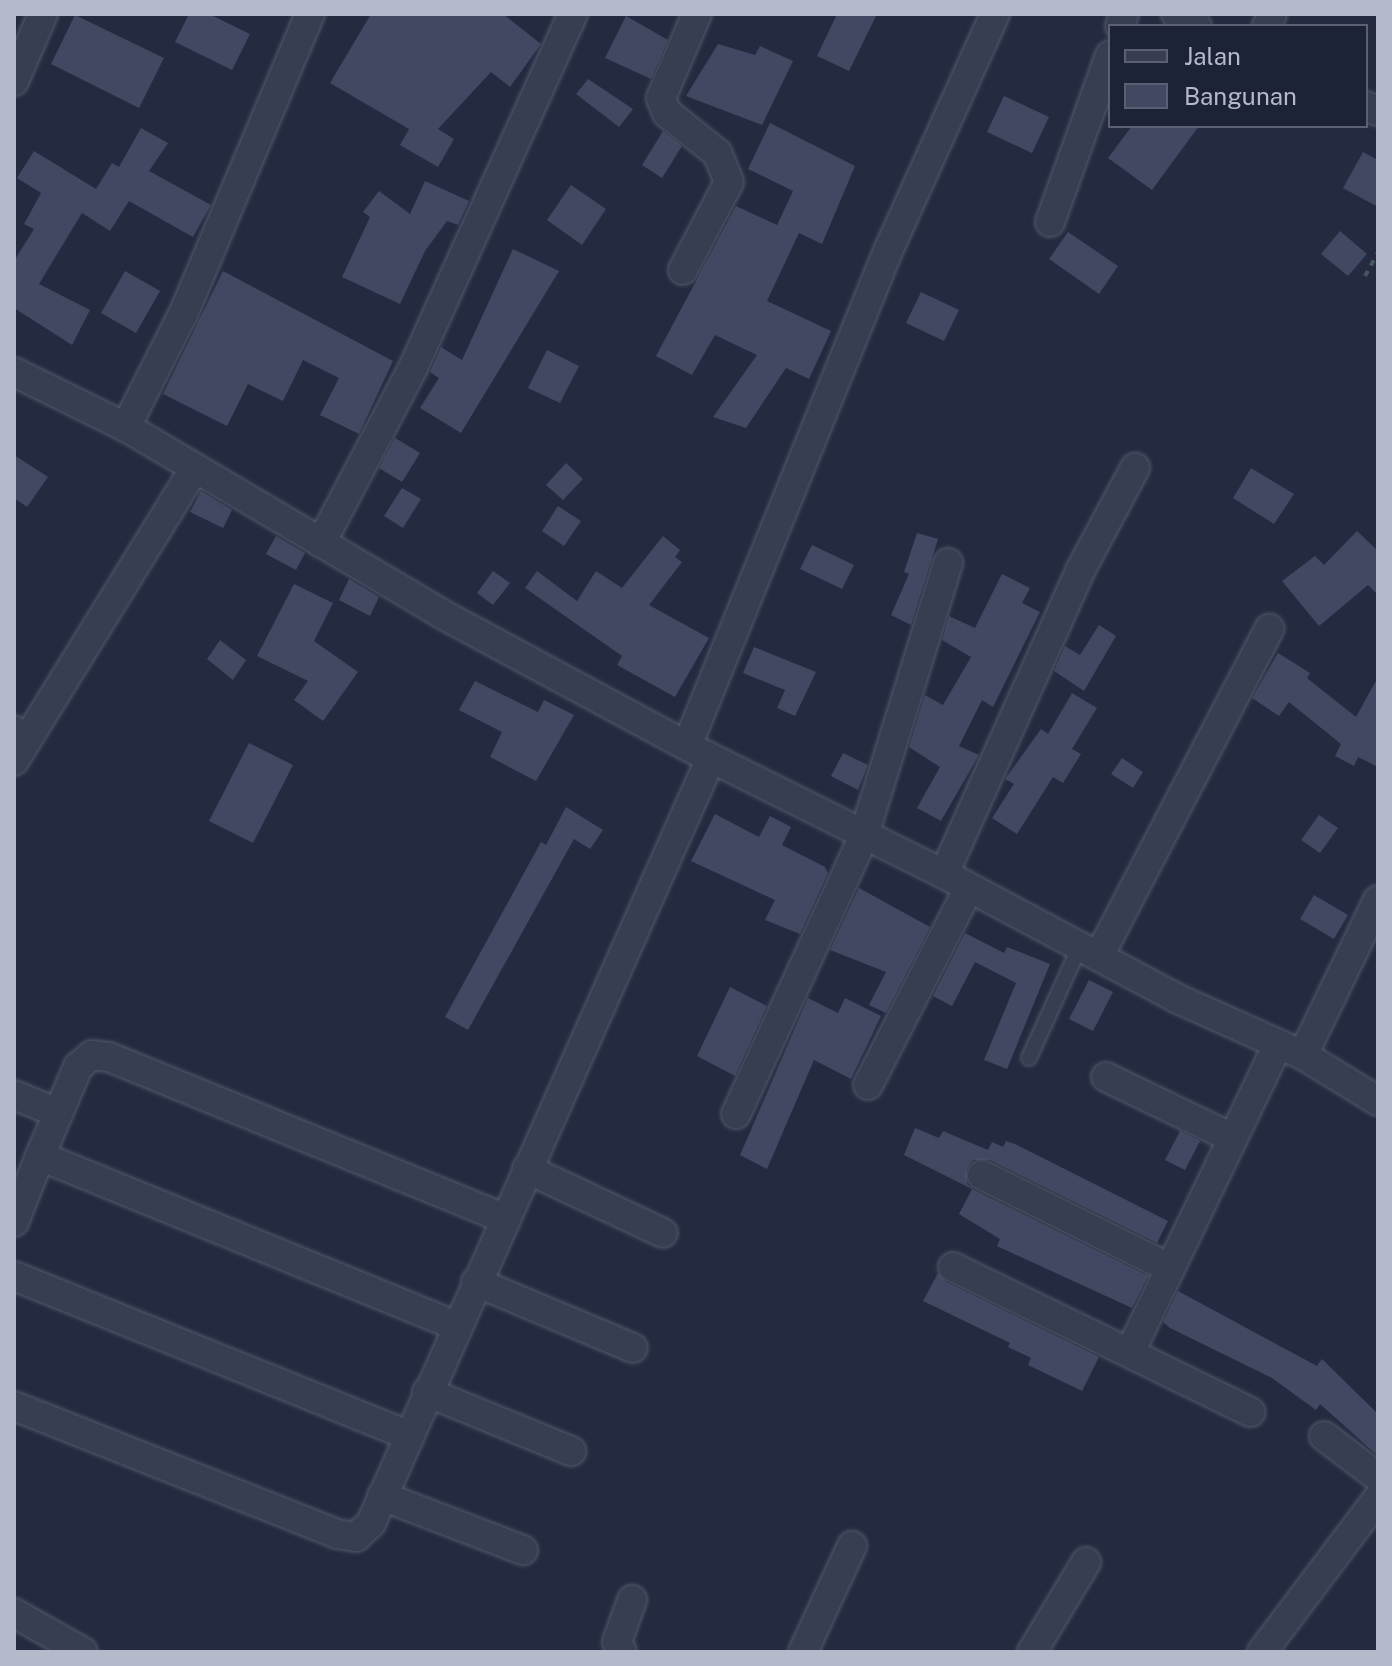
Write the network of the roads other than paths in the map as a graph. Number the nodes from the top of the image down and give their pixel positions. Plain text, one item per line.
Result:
1 (43, 14) edge
2 (310, 14) edge
3 (573, 14) edge
4 (697, 14) edge
5 (995, 14) edge
6 (1176, 14) edge
7 (1194, 24) edge
8 (1108, 61) edge
9 (14, 81) edge
10 (1050, 222) dead end
11 (683, 270) dead end
12 (14, 372) edge
13 (126, 427) junction
14 (195, 468) junction
15 (1135, 468) dead end
16 (321, 543) junction
17 (948, 563) dead end
18 (1269, 629) dead end
19 (23, 727) edge
20 (699, 753) junction
21 (14, 761) edge
22 (863, 838) junction
23 (944, 874) junction
24 (969, 888) junction
25 (1378, 900) edge
26 (1090, 951) junction
27 (1290, 1050) junction
28 (1029, 1058) dead end
29 (1106, 1077) dead end
30 (868, 1085) dead end
31 (14, 1095) edge
32 (1378, 1101) edge
33 (58, 1113) junction
34 (736, 1114) dead end
35 (1230, 1137) junction
36 (40, 1156) junction
37 (527, 1169) junction
38 (982, 1175) dead end
39 (505, 1219) junction
40 (14, 1221) edge
41 (663, 1233) dead end
42 (953, 1267) dead end
43 (1167, 1267) junction
44 (14, 1276) edge
45 (476, 1282) junction
46 (456, 1326) junction
47 (633, 1348) dead end
48 (1131, 1350) junction
49 (427, 1392) junction
50 (14, 1406) edge
51 (1250, 1412) dead end
52 (408, 1435) junction
53 (1324, 1436) dead end
54 (571, 1451) dead end
55 (1378, 1477) edge
56 (382, 1496) junction
57 (1378, 1498) edge
58 (852, 1546) dead end
59 (523, 1550) dead end
60 (1086, 1562) dead end
61 (632, 1600) dead end
62 (14, 1613) edge
63 (83, 1652) edge
64 (622, 1652) edge
65 (803, 1652) edge
66 (1032, 1652) edge
67 (1262, 1652) edge

1 - 9 street
2 - 13 street
3 - 16 street
4 - 11 street
5 - 20 street
6 - 7 street
8 - 10 street
12 - 13 street
13 - 14 street
14 - 16 street
14 - 19 street
15 - 23 street
16 - 20 street
17 - 22 street
18 - 26 street
19 - 21 street
20 - 22 street
20 - 37 street
22 - 23 street
22 - 34 street
23 - 24 street
24 - 26 street
24 - 30 street
25 - 27 street
26 - 27 street
26 - 28 lane
27 - 32 street
27 - 35 street
29 - 35 street
31 - 33 street
33 - 36 street
33 - 39 street
35 - 43 street
36 - 40 street
36 - 46 street
37 - 39 street
37 - 41 street
38 - 43 street
39 - 45 street
42 - 48 street
43 - 48 street
44 - 52 street
45 - 46 street
45 - 47 street
46 - 49 street
48 - 51 street
49 - 52 street
49 - 54 street
50 - 56 street
52 - 56 street
53 - 55 street
56 - 59 street
57 - 67 street
58 - 65 street
60 - 66 street
61 - 64 street
62 - 63 street

